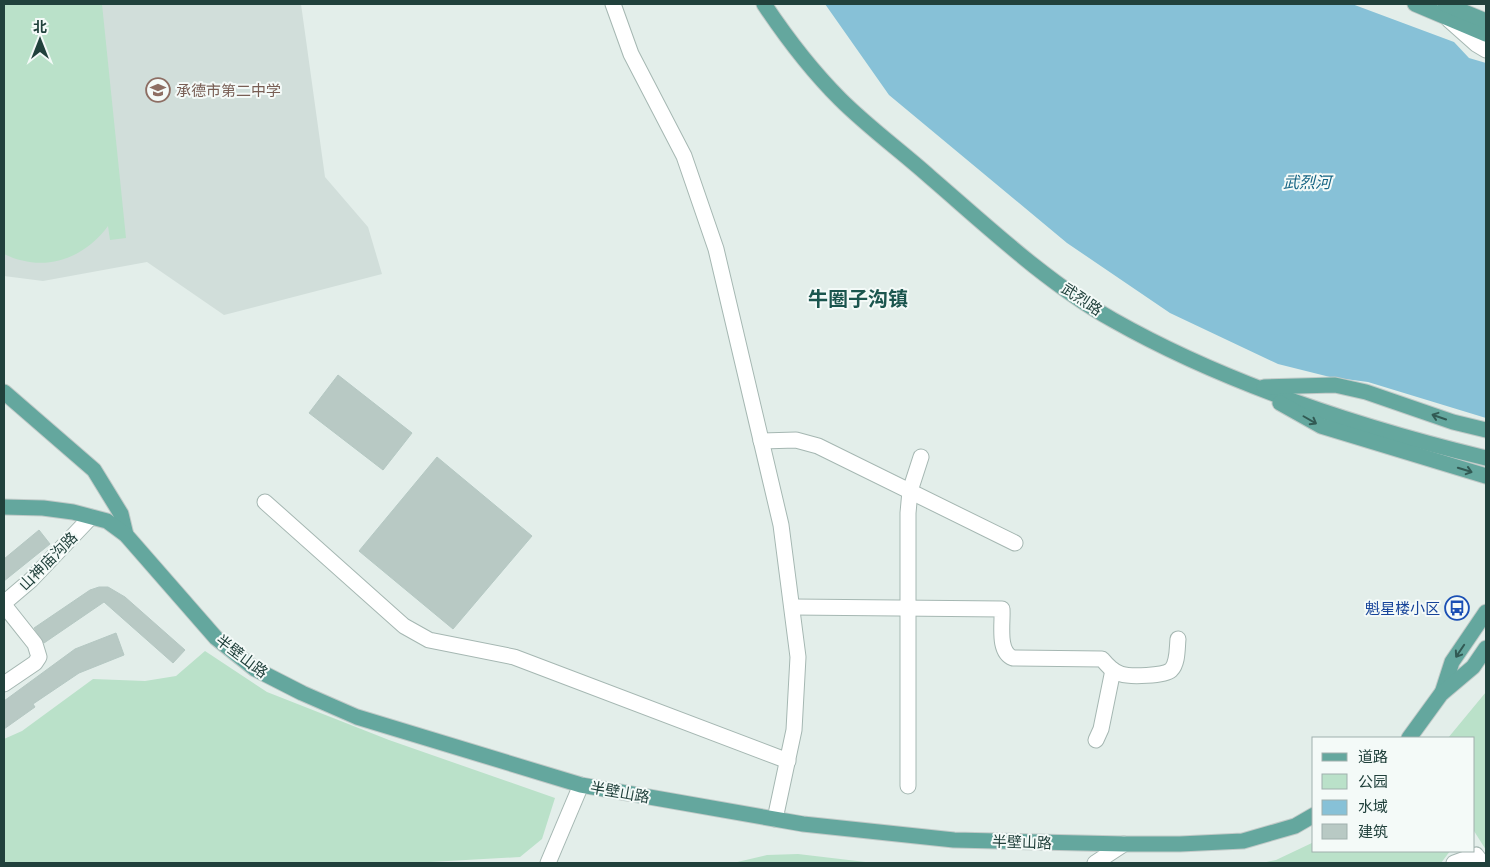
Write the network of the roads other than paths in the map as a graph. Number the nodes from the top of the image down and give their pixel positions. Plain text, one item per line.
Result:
1 (613, 4) edge
2 (764, 4) edge
3 (1415, 4) edge
4 (1445, 4) edge
5 (1460, 12) edge
6 (1486, 16) edge
7 (1486, 21) edge
8 (1483, 43) edge
9 (1253, 387) junction
10 (4, 392) edge
11 (1486, 430) edge
12 (761, 440) junction
13 (921, 457) dead end
14 (1486, 458) edge
15 (1486, 476) edge
16 (910, 491) junction
17 (266, 502) dead end
18 (4, 507) edge
19 (91, 517) junction
20 (126, 535) junction
21 (1015, 543) dead end
22 (4, 604) edge
23 (793, 607) junction
24 (908, 608) junction
25 (1486, 612) edge
26 (1178, 639) dead end
27 (1486, 648) edge
28 (1113, 670) junction
29 (4, 684) edge
30 (1441, 694) junction
31 (1410, 737) edge
32 (1096, 740) dead end
33 (788, 761) junction
34 (581, 785) junction
35 (908, 786) dead end
36 (1312, 816) edge
37 (775, 819) junction
38 (1124, 844) junction
39 (1482, 861) edge
40 (548, 863) edge
41 (1095, 863) edge
42 (1454, 863) edge

1 - 12 street
2 - 9 main road, 武烈路
3 - 5 main road
4 - 5 main road
5 - 6 street
5 - 7 main road
5 - 8 main road
11 -> 9 main road
9 - 14 main road, 武烈路
9 -> 15 main road
10 - 20 main road
12 - 16 street
12 - 23 street
13 - 16 street
16 - 21 street
16 - 24 street
17 - 33 street
18 - 19 main road, 半壁山路
19 - 20 main road, 半壁山路
19 - 22 street, 山神庙沟路
20 - 34 main road, 半壁山路
22 - 29 street
23 - 24 street
23 - 33 street
24 - 28 street
24 - 35 street
25 -> 30 main road
26 - 28 street
27 - 30 main road
28 - 32 street
30 - 31 main road
33 - 37 street
34 - 37 main road, 半壁山路
34 - 40 street
36 - 38 main road, 半壁山路
37 - 38 main road, 半壁山路
38 - 41 street
39 - 42 street

